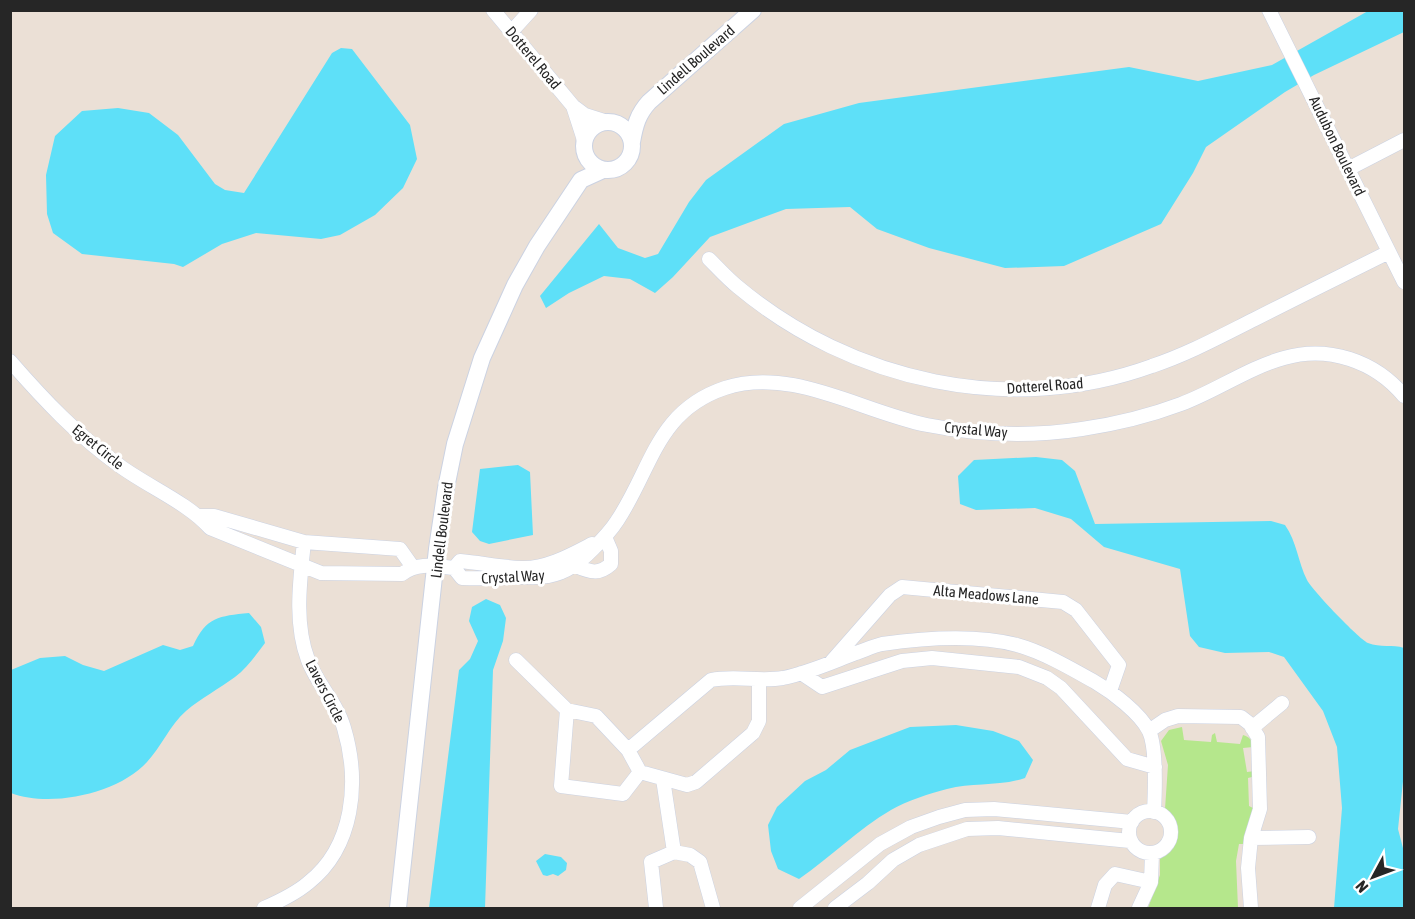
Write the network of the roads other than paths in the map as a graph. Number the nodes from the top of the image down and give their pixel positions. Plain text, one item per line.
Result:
1 (493, 10) edge
2 (531, 10) edge
3 (753, 10) edge
4 (1269, 10) edge
5 (512, 32) junction
6 (573, 106) junction
7 (640, 112) junction
8 (609, 121) junction
9 (1404, 140) edge
10 (633, 142) junction
11 (584, 145) junction
12 (1348, 169) junction
13 (603, 170) junction
14 (581, 180) junction
15 (1389, 252) junction
16 (709, 259) dead end
17 (1404, 282) edge
18 (10, 361) edge
19 (1404, 396) edge
20 (199, 516) junction
21 (604, 537) junction
22 (304, 542) junction
23 (302, 566) junction
24 (412, 566) junction
25 (435, 566) junction
26 (576, 566) junction
27 (454, 568) junction
28 (516, 660) dead end
29 (831, 662) junction
30 (801, 673) junction
31 (759, 680) junction
32 (1110, 691) junction
33 (1282, 703) dead end
34 (567, 710) junction
35 (1252, 728) junction
36 (1149, 731) junction
37 (628, 750) junction
38 (1155, 766) junction
39 (640, 772) junction
40 (663, 778) junction
41 (1154, 812) junction
42 (1132, 822) junction
43 (1309, 837) dead end
44 (1251, 838) junction
45 (1130, 841) junction
46 (674, 852) junction
47 (1152, 854) junction
48 (1150, 882) junction
49 (264, 909) edge
50 (398, 909) edge
51 (656, 909) edge
52 (713, 909) edge
53 (800, 909) edge
54 (835, 909) edge
55 (1098, 909) edge
56 (1139, 909) edge
57 (1251, 909) edge

1 - 5 street, Dotterel Road
2 - 5 street
3 - 7 street, Lindell Boulevard
4 - 12 street, Audubon Boulevard
5 - 6 street, Dotterel Road
6 - 8 street, Dotterel Road
6 - 11 street, Dotterel Road
7 - 8 street, Lindell Boulevard
7 - 10 street
8 - 10 street
8 - 11 street
9 - 12 street
10 - 13 street
11 - 13 street
11 - 14 street, Lindell Boulevard
12 - 15 street, Audubon Boulevard
13 - 14 street
14 - 25 street, Lindell Boulevard
15 - 16 street, Dotterel Road
15 - 17 street, Audubon Boulevard
18 - 20 street, Egret Circle
19 - 21 street, Crystal Way
20 - 22 street, Egret Circle
20 - 23 street, Egret Circle
21 - 26 street, Crystal Way
21 - 26 street, Crystal Way
21 - 27 street, Crystal Way
22 - 23 street, Lavers Circle
22 - 24 street, Egret Circle
23 - 24 street, Egret Circle
23 - 49 street, Lavers Circle
24 - 25 street, Egret Circle
25 - 27 street, Crystal Way
25 - 50 street, Lindell Boulevard
26 - 27 street, Crystal Way
28 - 34 street
29 - 30 street, Alta Meadows Lane
29 - 32 street, Alta Meadows Lane
29 - 32 street, Alta Meadows Lane
30 - 31 street, Alta Meadows Lane
30 - 38 street
31 - 37 street, Alta Meadows Lane
31 - 40 street
32 - 36 street, Alta Meadows Lane
33 - 35 street
34 - 37 street
34 - 39 street
35 - 36 street
35 - 44 street
36 - 38 street
37 - 39 street
38 - 41 street
39 - 40 street
40 - 46 street
41 - 42 street
41 - 47 street
42 - 45 street
42 - 53 street
43 - 44 street
44 - 57 street
45 - 47 street
45 - 54 street
46 - 51 street
46 - 52 street
47 - 48 street
48 - 55 street
48 - 56 street

